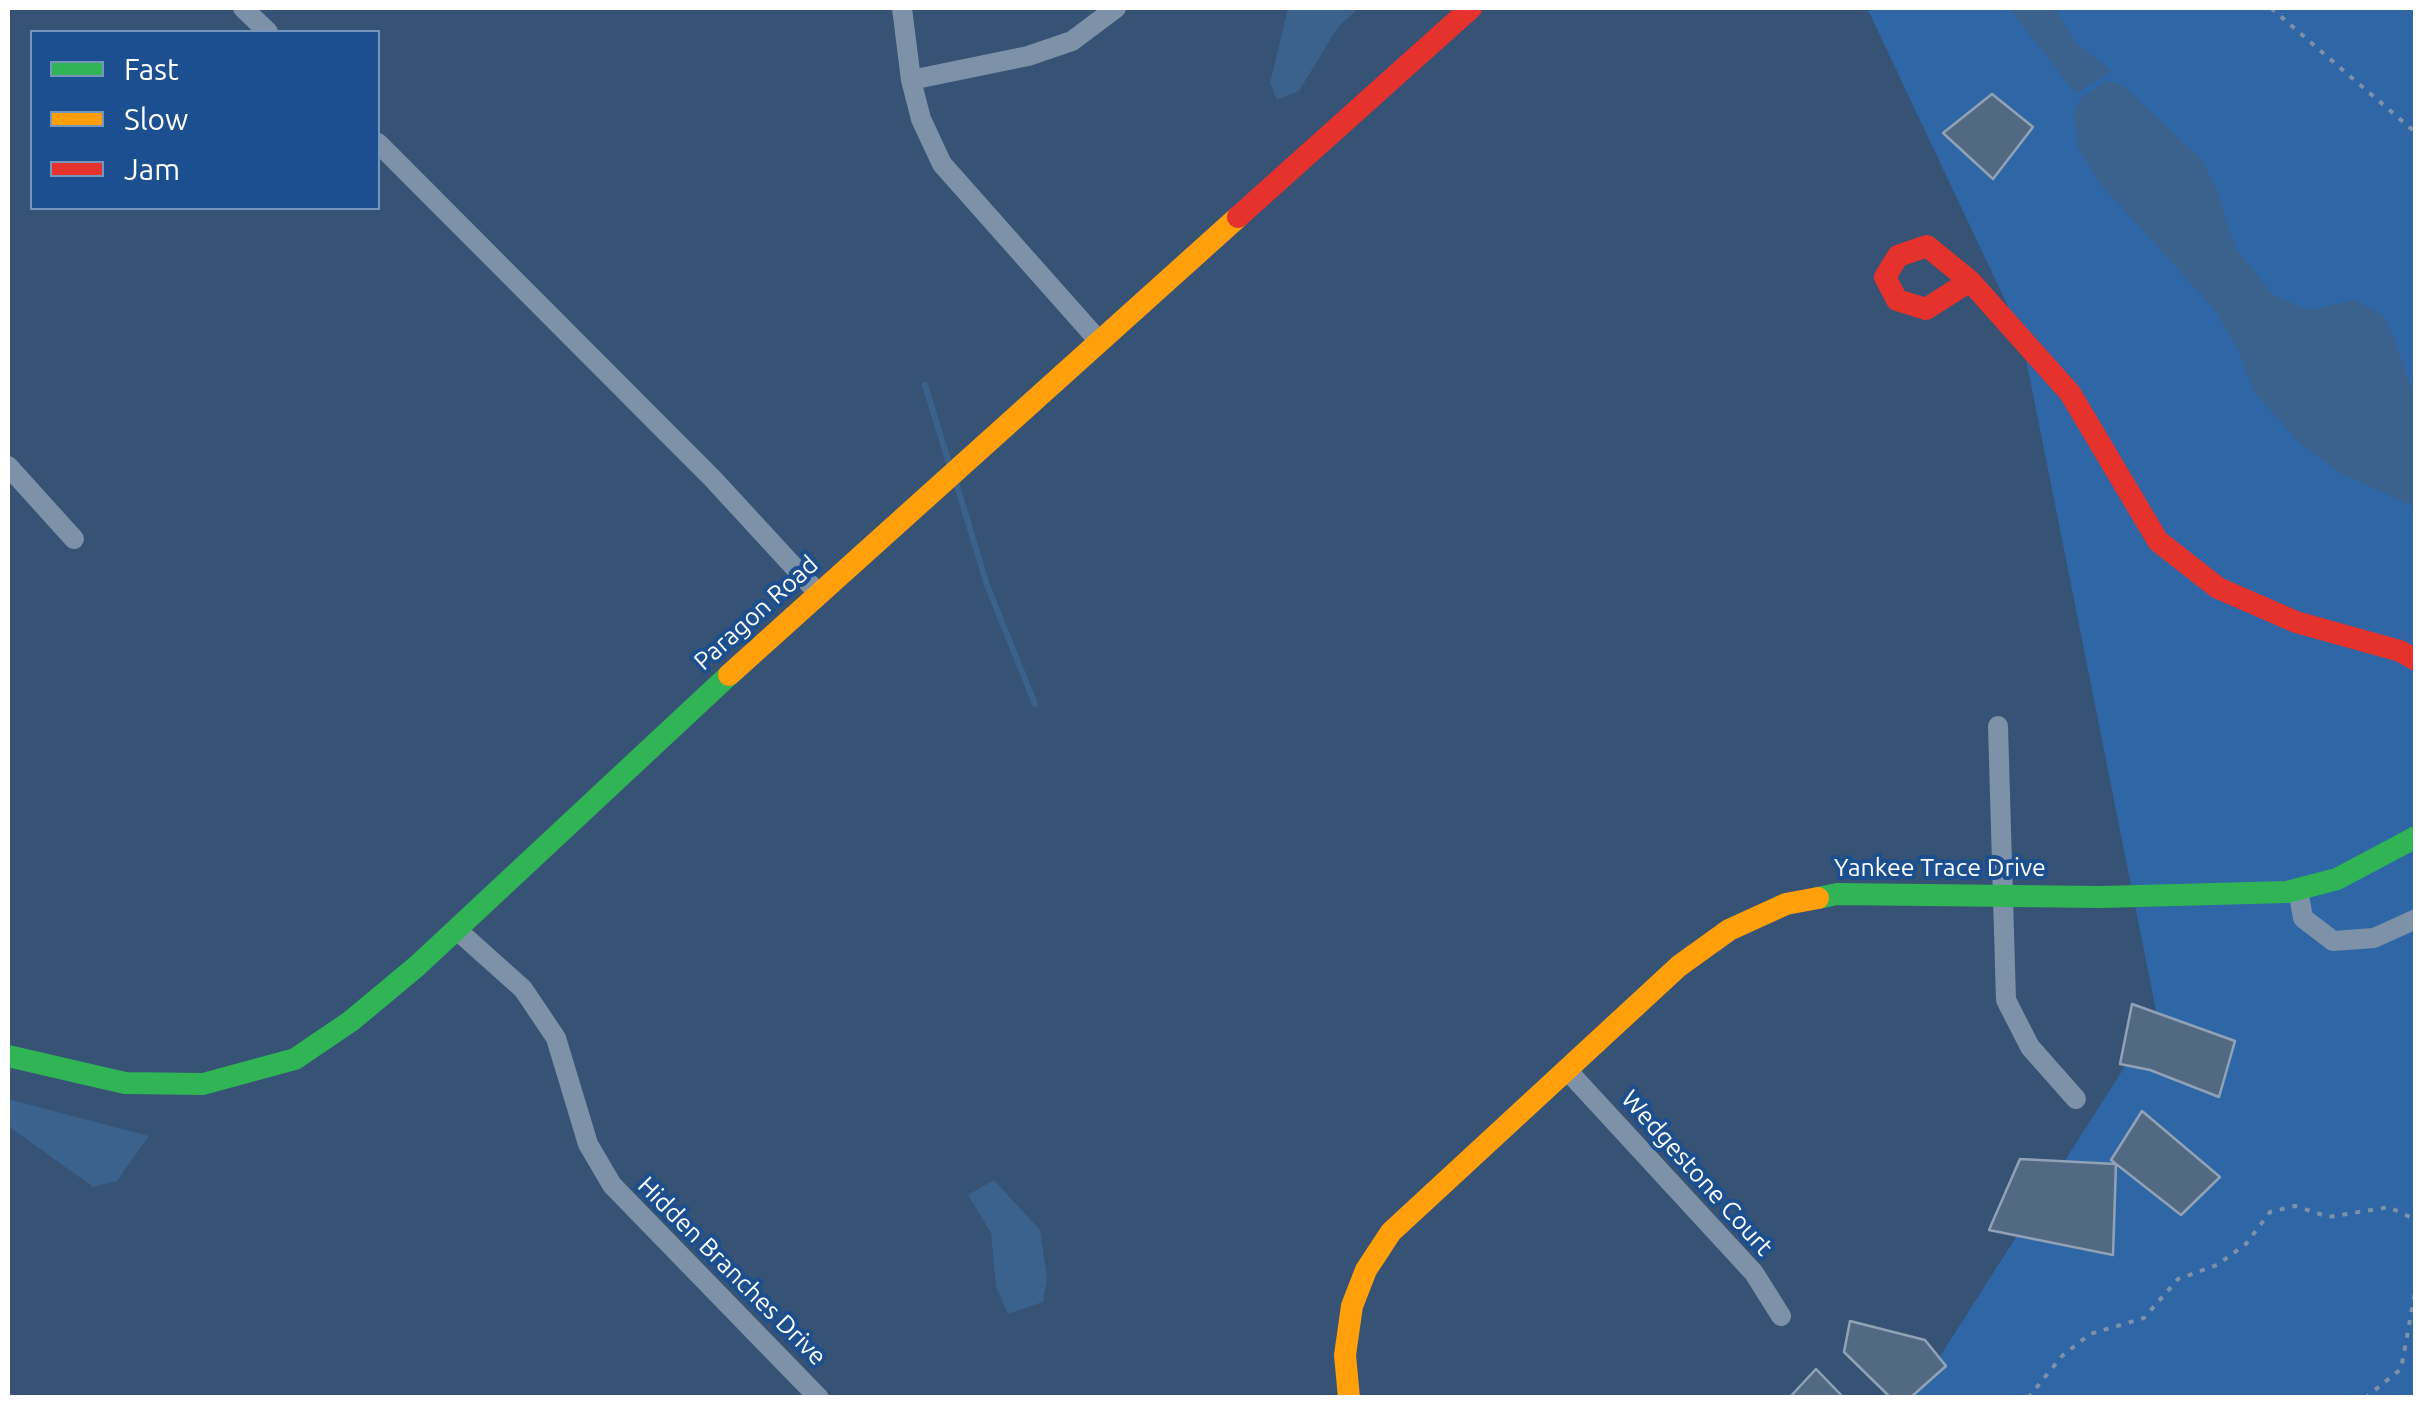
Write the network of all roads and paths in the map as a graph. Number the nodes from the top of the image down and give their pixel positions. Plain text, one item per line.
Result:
1 (243, 8) edge
2 (902, 8) edge
3 (1116, 8) edge
4 (1471, 8) edge
5 (2271, 8) edge
6 (266, 30) edge
7 (911, 80) junction
8 (2416, 133) edge
9 (380, 145) edge
10 (1970, 281) dead end
11 (1099, 341) junction
12 (8, 466) edge
13 (74, 539) dead end
14 (818, 593) junction
15 (2416, 660) edge
16 (1998, 726) dead end
17 (2416, 838) edge
18 (2298, 890) junction
19 (2000, 895) junction
20 (2416, 919) edge
21 (456, 929) junction
22 (8, 1056) edge
23 (1568, 1070) junction
24 (2076, 1099) dead end
25 (2416, 1220) edge
26 (2416, 1287) edge
27 (1781, 1316) dead end
28 (819, 1398) edge
29 (1349, 1398) edge
30 (2028, 1398) edge
31 (2365, 1398) edge

1 - 6 street
2 - 7 street
3 - 7 street
4 - 11 street, Paragon Road
5 - 8 path
7 - 11 street
9 - 14 street
10 - 15 street
11 - 14 street, Paragon Road
12 - 13 street
14 - 21 street, Paragon Road
16 - 19 street
17 - 18 street, Yankee Trace Drive
18 - 19 street, Yankee Trace Drive
18 - 20 street
19 - 23 street, Yankee Trace Drive
19 - 24 street
21 - 22 street, Paragon Road
21 - 28 street, Hidden Branches Drive
23 - 27 street, Wedgestone Court
23 - 29 street, Yankee Trace Drive
25 - 30 path
26 - 31 path

